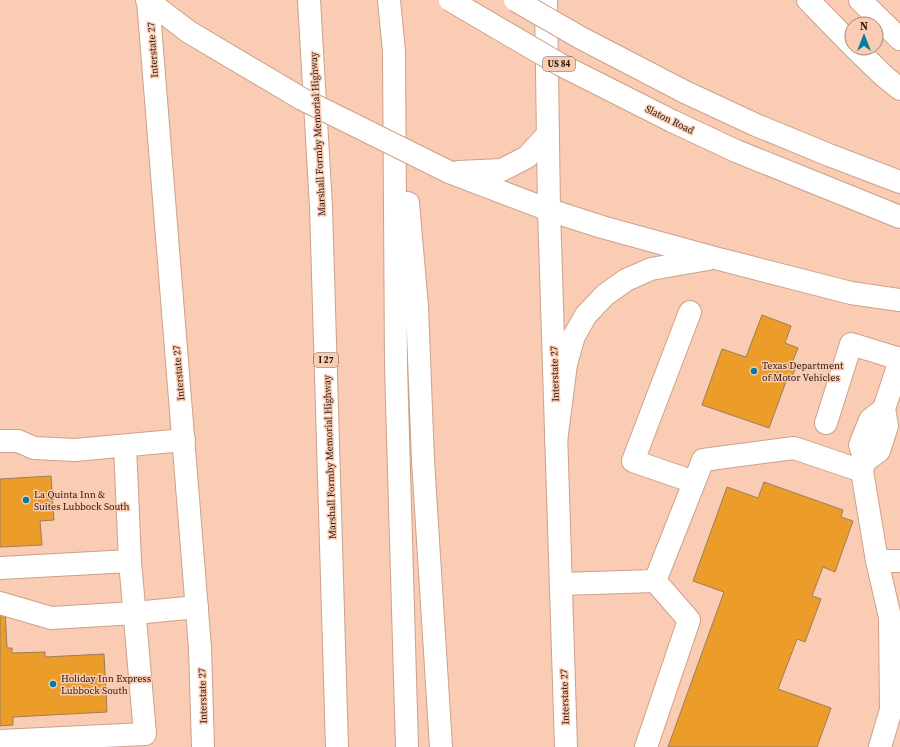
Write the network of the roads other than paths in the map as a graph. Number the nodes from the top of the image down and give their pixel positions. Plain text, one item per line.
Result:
1 (310, 0) edge
2 (389, 0) edge
3 (450, 0) edge
4 (516, 0) edge
5 (546, 0) edge
6 (808, 0) edge
7 (860, 0) edge
8 (148, 1) edge
9 (844, 37) edge
10 (900, 39) edge
11 (394, 51) junction
12 (863, 56) edge
13 (900, 89) edge
14 (548, 134) junction
15 (450, 172) junction
16 (900, 182) edge
17 (549, 210) junction
18 (900, 217) edge
19 (715, 258) junction
20 (851, 292) junction
21 (900, 300) edge
22 (900, 307) edge
23 (690, 312) dead end
24 (900, 360) edge
25 (826, 423) dead end
26 (184, 440) junction
27 (0, 441) edge
28 (556, 441) junction
29 (125, 446) junction
30 (864, 466) junction
31 (694, 482) junction
32 (130, 561) junction
33 (900, 561) edge
34 (877, 562) junction
35 (0, 568) edge
36 (655, 581) junction
37 (561, 584) junction
38 (0, 603) edge
39 (197, 607) junction
40 (135, 613) junction
41 (895, 619) edge
42 (146, 740) edge
43 (0, 741) edge
44 (204, 747) edge
45 (337, 747) edge
46 (407, 747) edge
47 (441, 747) edge
48 (566, 747) edge
49 (646, 747) edge
50 (880, 747) edge

1 - 45 main road, Marshall Formby Memorial Highway / I 27
2 - 11 main road
3 - 18 main road, Slaton Road / US 84, bridge
4 - 16 main road, bridge
5 - 14 main road, Interstate 27
6 - 9 main road
7 - 10 main road
8 - 15 main road, bridge
8 - 26 main road, Interstate 27
11 - 46 main road
11 - 47 main road
12 - 13 main road
14 - 15 main road
14 - 17 main road, Interstate 27
15 - 17 main road
17 - 19 main road
17 - 28 main road, Interstate 27
19 - 20 main road
19 - 28 main road
20 - 21 main road
20 - 22 main road
23 - 31 main road
24 - 25 main road
24 - 30 main road
26 - 29 main road
26 - 39 main road, Interstate 27
27 - 29 main road
28 - 37 main road, Interstate 27
29 - 32 main road
30 - 31 main road
30 - 34 main road
31 - 36 main road
32 - 35 main road
32 - 40 main road
33 - 34 main road
34 - 41 main road
36 - 37 main road
36 - 49 main road
37 - 48 main road, Interstate 27
38 - 40 main road
39 - 40 main road
39 - 44 main road, Interstate 27
40 - 42 main road
41 - 50 main road
42 - 43 main road

